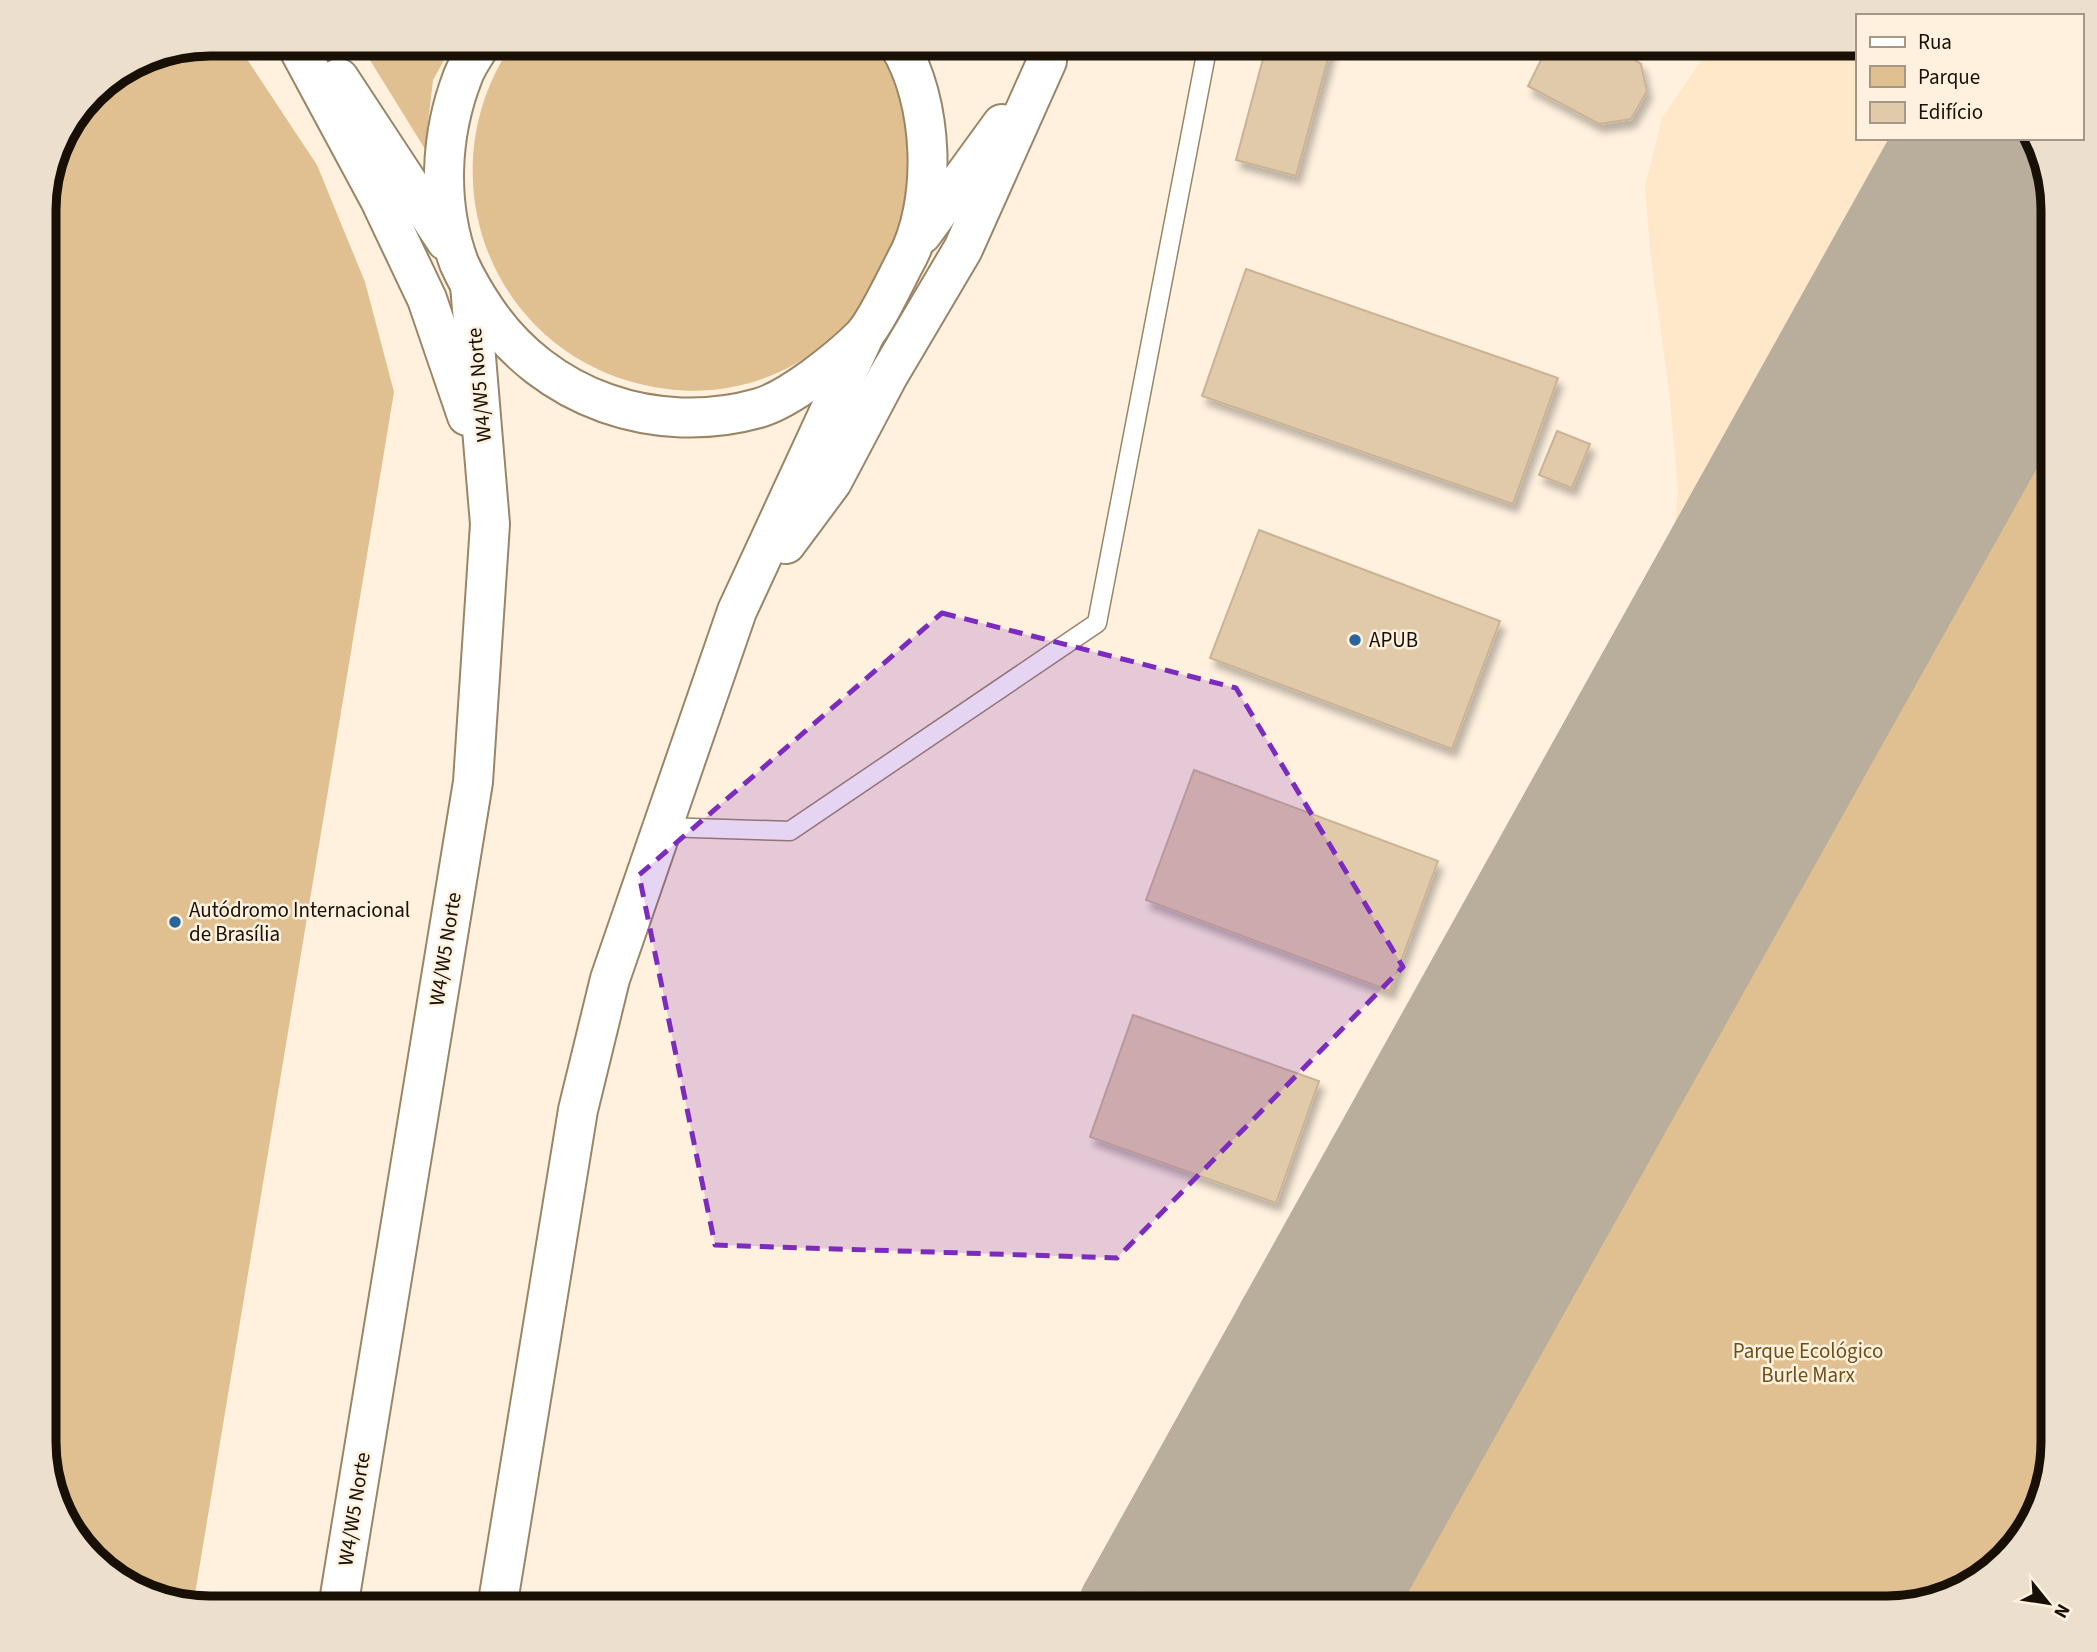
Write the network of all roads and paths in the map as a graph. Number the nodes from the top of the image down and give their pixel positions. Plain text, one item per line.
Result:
1 (300, 56) edge
2 (325, 56) edge
3 (474, 56) edge
4 (906, 56) edge
5 (1052, 56) edge
6 (1053, 56) edge
7 (1206, 56) edge
8 (916, 243) junction
9 (464, 273) junction
10 (865, 334) junction
11 (486, 470) junction
12 (737, 611) junction
13 (662, 827) junction
14 (340, 1596) edge
15 (499, 1596) edge

1 - 11 main road
2 - 9 main road
3 - 9 main road
4 - 8 main road
5 - 8 main road
6 - 12 main road
7 - 13 lane
8 - 10 main road
9 - 10 main road
9 - 11 main road, W4/W5 Norte
10 - 12 main road
11 - 14 main road, W4/W5 Norte
12 - 13 main road
13 - 15 main road

